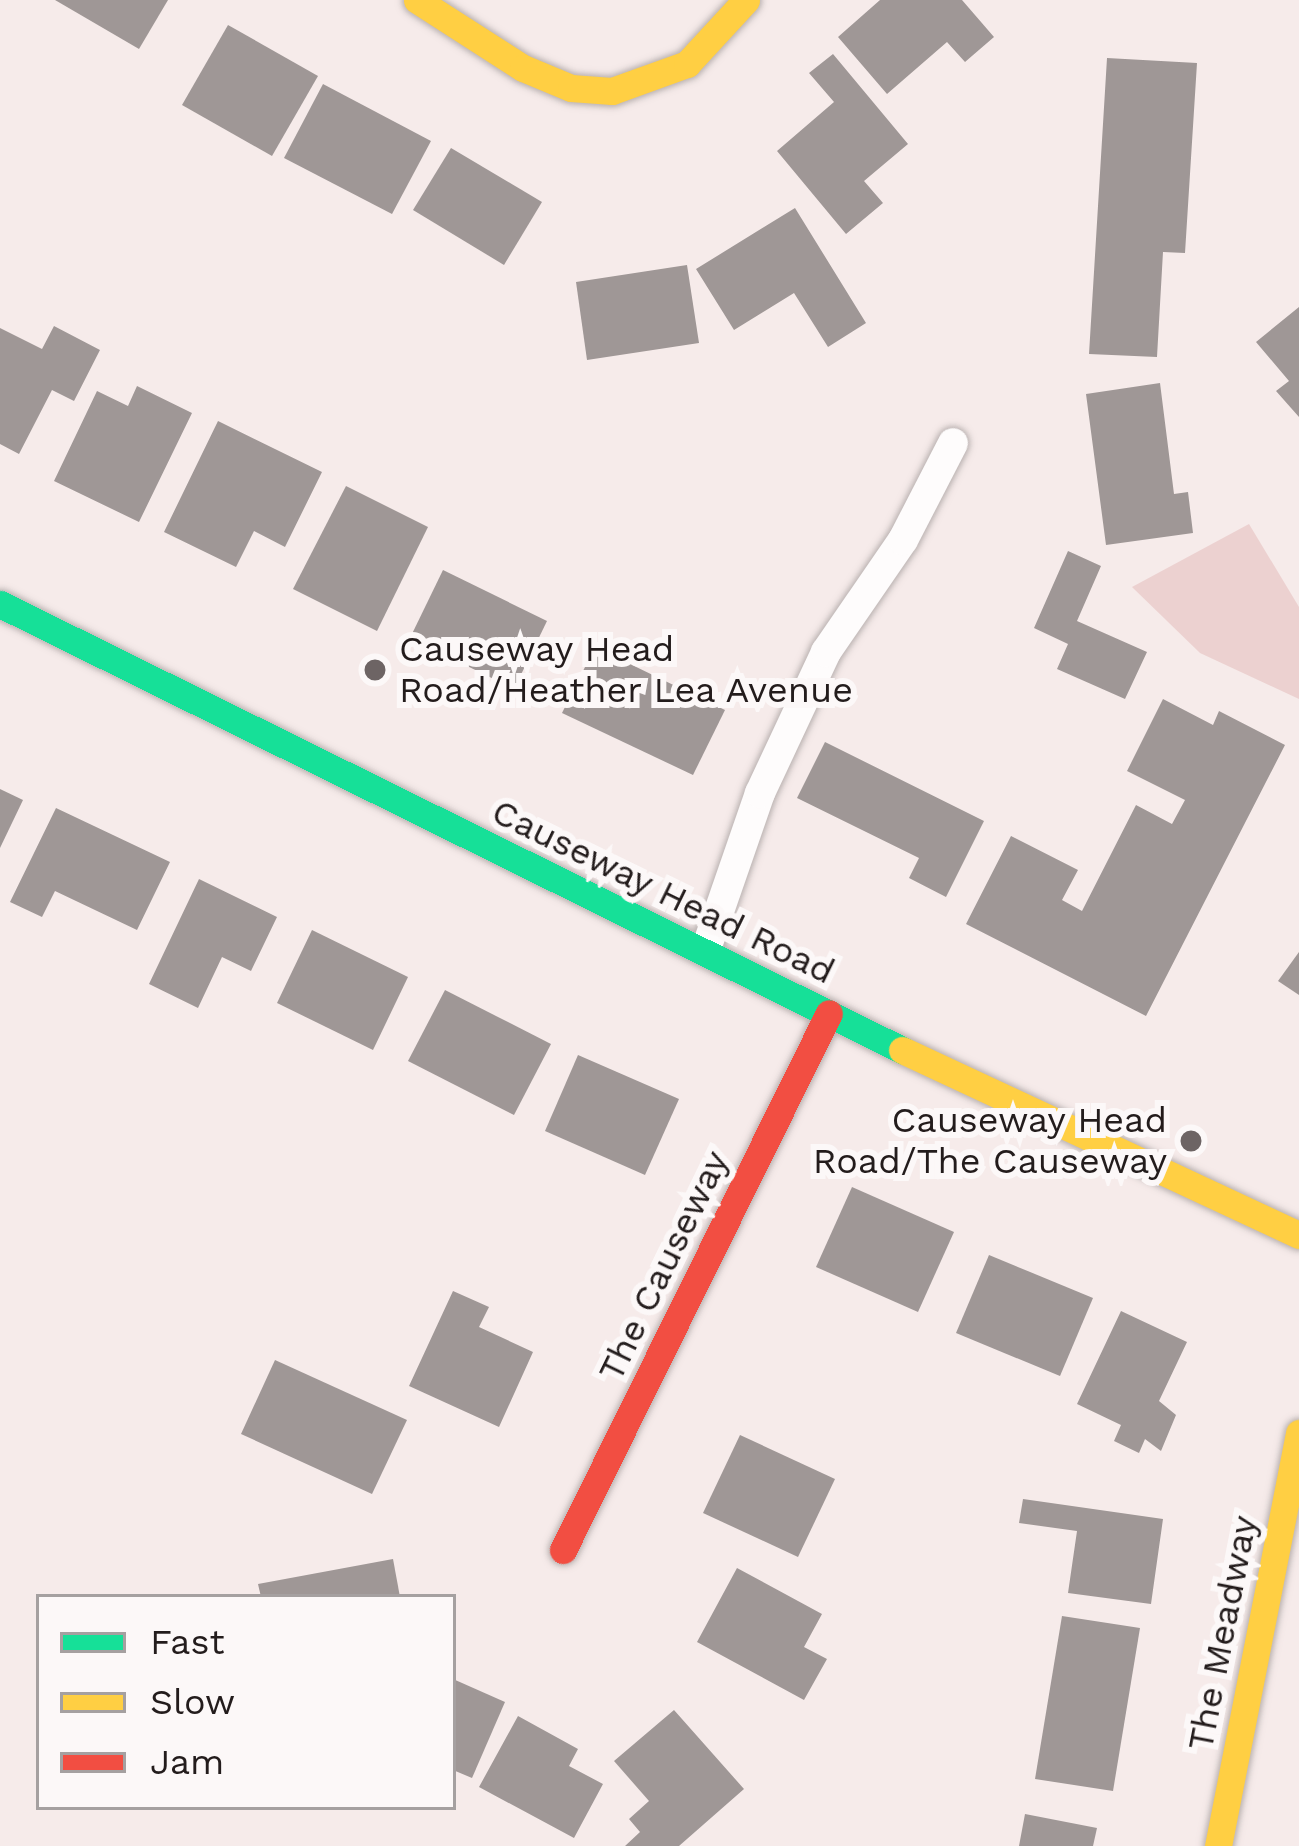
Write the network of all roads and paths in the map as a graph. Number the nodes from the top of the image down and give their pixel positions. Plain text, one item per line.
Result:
1 (418, 0) edge
2 (746, 0) edge
3 (953, 443) dead end
4 (0, 604) edge
5 (706, 949) junction
6 (829, 1013) junction
7 (1299, 1235) edge
8 (1299, 1433) edge
9 (562, 1550) dead end
10 (1219, 1846) edge

1 - 2 street
3 - 5 lane
4 - 5 street, Causeway Head Road
5 - 6 street, Causeway Head Road
6 - 7 street, Causeway Head Road
6 - 9 street, The Causeway
8 - 10 street, The Meadway

